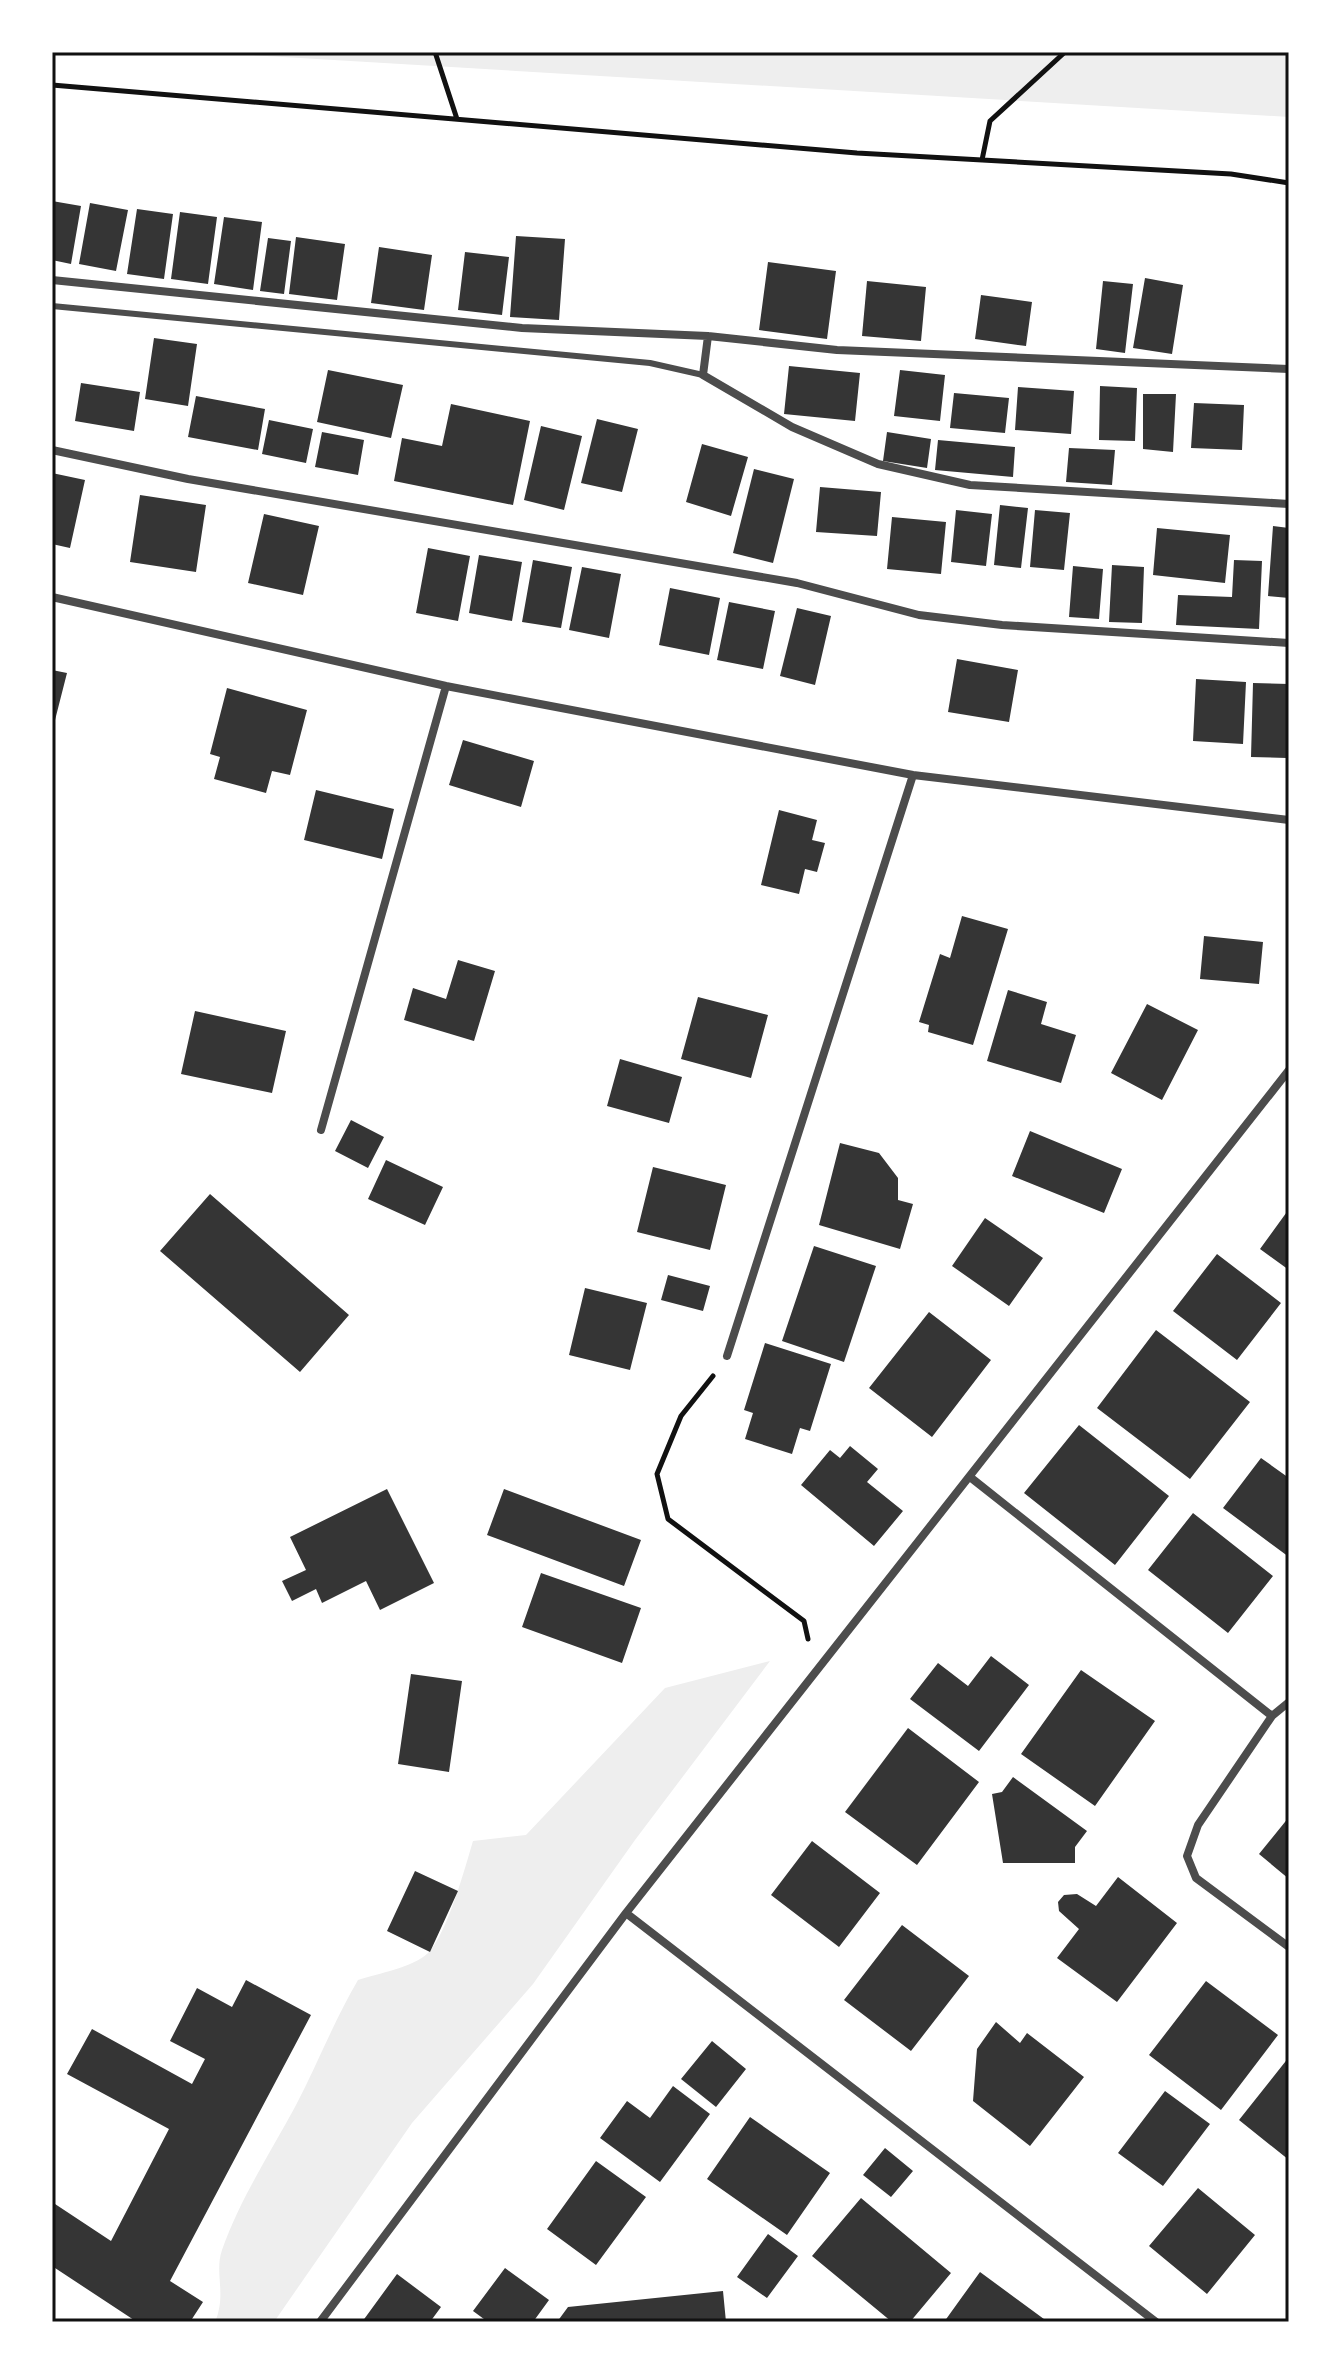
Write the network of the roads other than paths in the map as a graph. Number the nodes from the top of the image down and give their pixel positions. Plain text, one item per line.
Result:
1 (52, 280) edge
2 (52, 306) edge
3 (708, 336) junction
4 (1289, 369) edge
5 (703, 375) junction
6 (52, 450) edge
7 (1289, 504) edge
8 (52, 597) edge
9 (1289, 643) edge
10 (446, 686) junction
11 (913, 775) junction
12 (1289, 820) edge
13 (1288, 1072) edge
14 (321, 1130) dead end
15 (727, 1356) road end
16 (970, 1477) junction
17 (1289, 1702) edge
18 (1272, 1716) junction
19 (626, 1913) junction
20 (1289, 1947) edge
21 (320, 2322) edge
22 (1156, 2322) edge

1 - 3 street
2 - 5 lane
3 - 4 street
3 - 5 street
5 - 7 street
6 - 9 street
8 - 10 street
10 - 11 street
10 - 14 street
11 - 12 street
11 - 15 street
13 - 16 street
16 - 18 street
16 - 19 street
17 - 18 street
18 - 20 street
19 - 21 street
19 - 22 street

